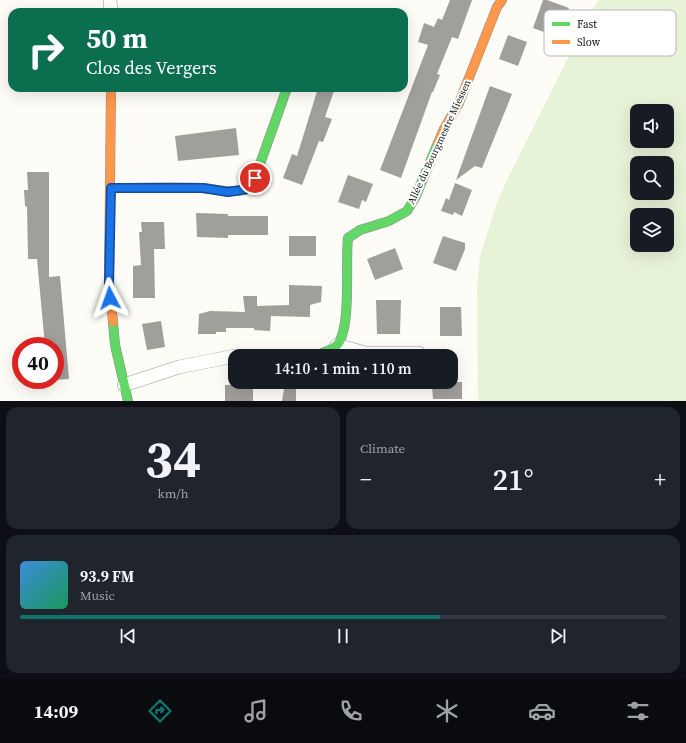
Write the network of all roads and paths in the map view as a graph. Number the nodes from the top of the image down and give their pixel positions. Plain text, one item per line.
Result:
1 (502, 0) edge
2 (111, 92) edge
3 (286, 92) edge
4 (111, 188) junction
5 (337, 346) junction
6 (330, 349) edge
7 (348, 349) edge
8 (228, 357) edge
9 (124, 385) junction
10 (128, 401) edge

1 - 5 street, Allée du Bourgmestre Miessen
2 - 4 street
3 - 4 street
4 - 9 street
5 - 6 street
5 - 7 street
8 - 9 street
9 - 10 street

